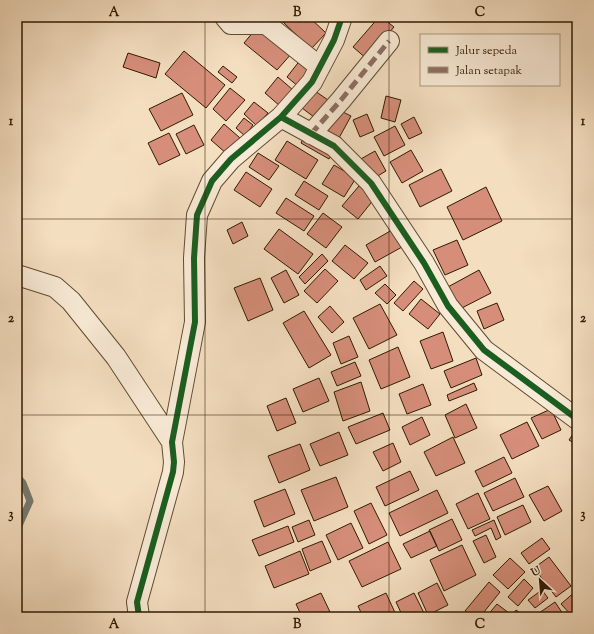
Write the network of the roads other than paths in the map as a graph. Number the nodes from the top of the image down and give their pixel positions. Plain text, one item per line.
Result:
1 (225, 17) edge
2 (342, 17) edge
3 (390, 41) dead end
4 (320, 67) junction
5 (281, 117) junction
6 (311, 134) junction
7 (17, 275) edge
8 (577, 419) edge
9 (172, 442) junction
10 (139, 617) edge

1 - 4 street
2 - 4 street
3 - 6 street
4 - 5 street
5 - 6 street
5 - 9 street
6 - 8 street
7 - 9 street
9 - 10 street

